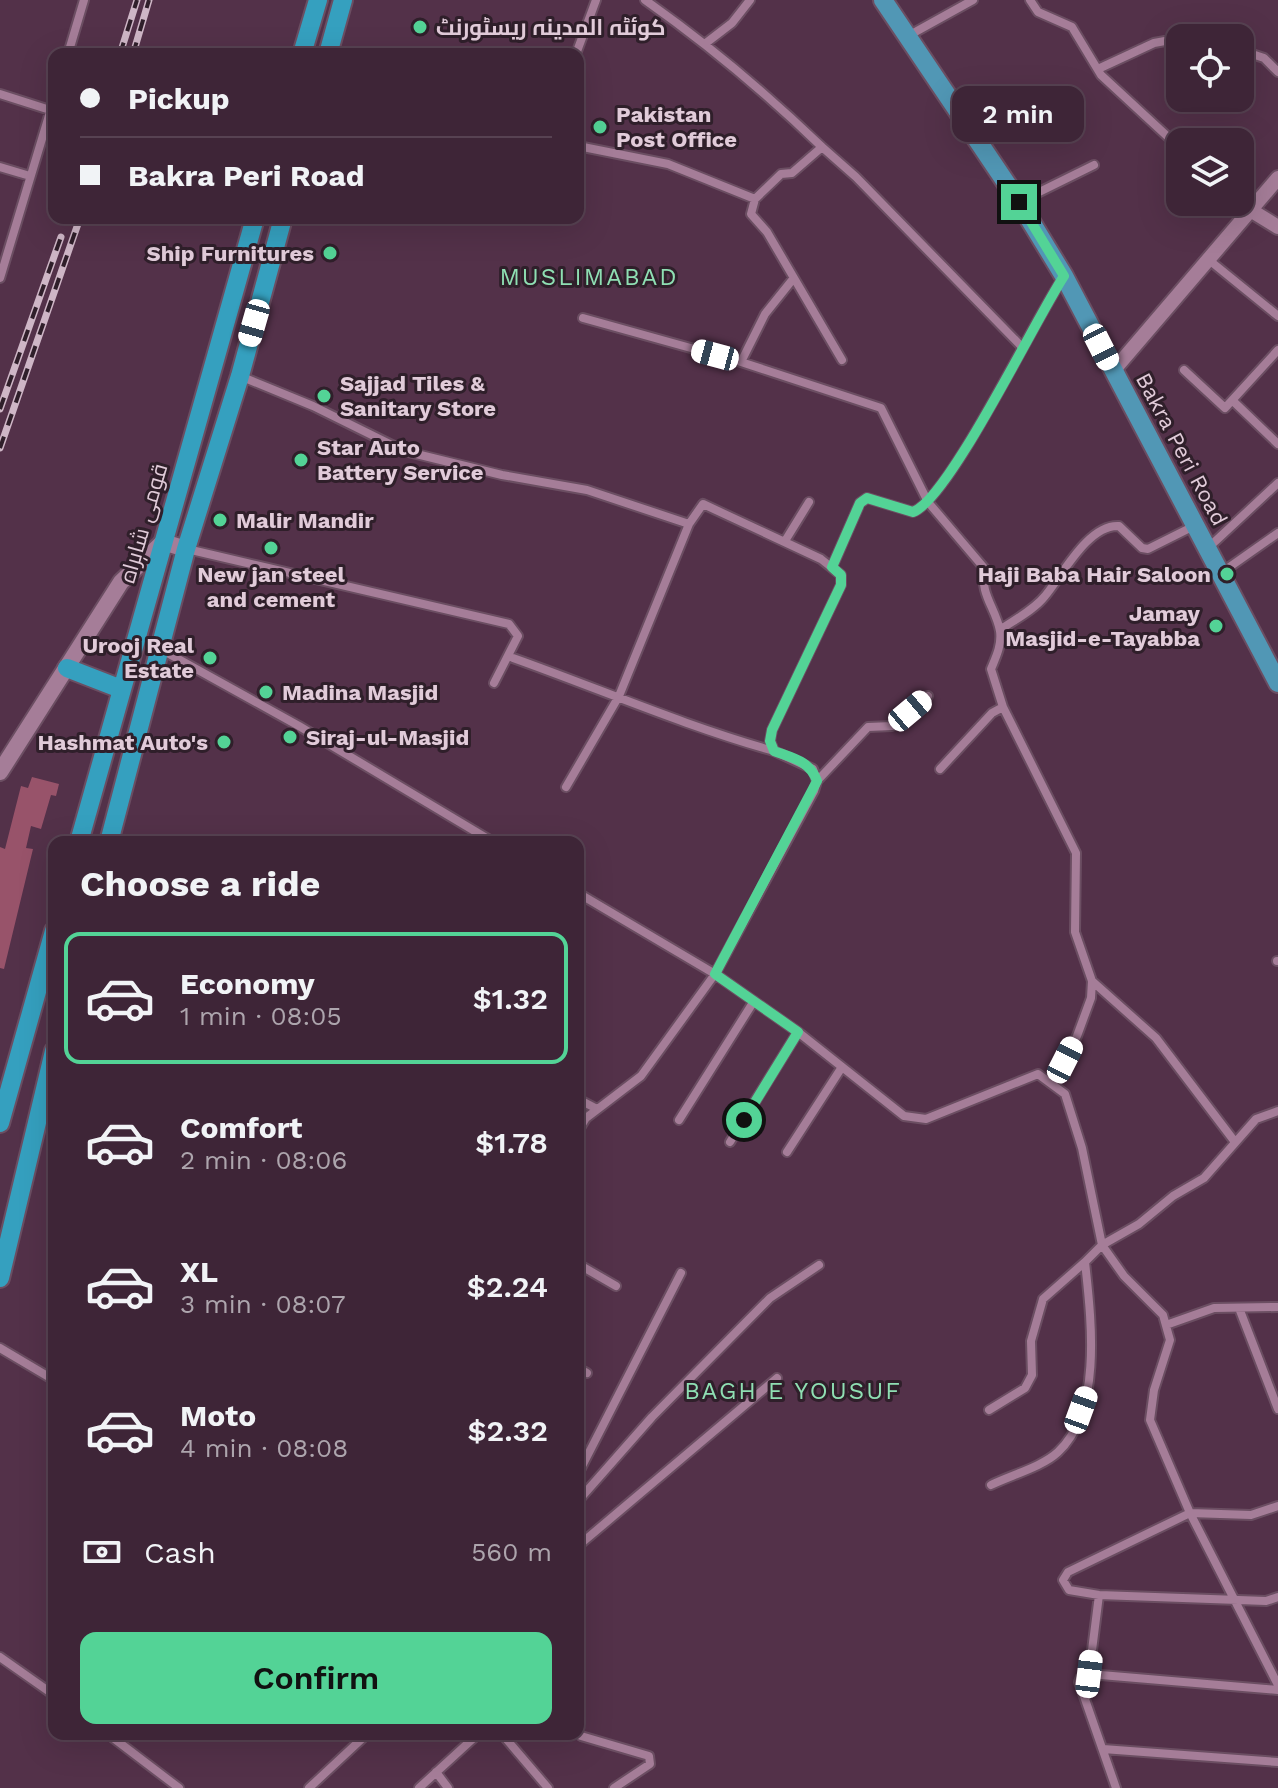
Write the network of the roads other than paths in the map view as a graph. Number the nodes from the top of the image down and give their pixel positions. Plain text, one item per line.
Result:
1 (84, 0) edge
2 (318, 0) edge
3 (596, 0) edge
4 (645, 0) edge
5 (750, 0) edge
6 (883, 0) edge
7 (973, 0) edge
8 (1030, 0) edge
9 (346, 1) edge
10 (907, 36) junction
11 (1165, 41) dead end
12 (706, 43) junction
13 (70, 48) edge
14 (304, 48) edge
15 (330, 48) edge
16 (578, 48) edge
17 (1254, 55) edge
18 (1098, 69) junction
19 (1278, 72) edge
20 (0, 94) edge
21 (48, 109) edge
22 (48, 117) edge
23 (1166, 136) edge
24 (584, 147) edge
25 (822, 147) junction
26 (1094, 165) dead end
27 (0, 167) edge
28 (30, 176) junction
29 (1278, 178) edge
30 (755, 199) junction
31 (1019, 202) junction
32 (1254, 202) edge
33 (1254, 213) edge
34 (1242, 216) edge
35 (253, 224) edge
36 (281, 224) edge
37 (1278, 227) edge
38 (0, 238) edge
39 (11, 242) junction
40 (1209, 260) junction
41 (2, 266) edge
42 (1064, 276) junction
43 (0, 278) edge
44 (793, 279) junction
45 (1278, 316) edge
46 (583, 318) dead end
47 (1023, 348) junction
48 (1278, 350) edge
49 (842, 360) dead end
50 (741, 362) junction
51 (1184, 370) dead end
52 (1113, 371) junction
53 (240, 376) junction
54 (1233, 401) junction
55 (1278, 444) edge
56 (1278, 483) edge
57 (809, 502) dead end
58 (928, 502) junction
59 (689, 524) junction
60 (1194, 525) junction
61 (1278, 533) edge
62 (785, 541) junction
63 (163, 542) junction
64 (186, 549) junction
65 (1208, 549) junction
66 (832, 567) junction
67 (1221, 573) junction
68 (1000, 630) junction
69 (162, 650) junction
70 (513, 658) dead end
71 (67, 668) junction
72 (494, 683) dead end
73 (1278, 683) edge
74 (121, 689) junction
75 (619, 696) junction
76 (928, 696) dead end
77 (1003, 707) junction
78 (774, 751) junction
79 (940, 769) dead end
80 (0, 772) edge
81 (817, 781) junction
82 (566, 787) dead end
83 (81, 836) edge
84 (111, 836) edge
85 (483, 836) edge
86 (584, 897) edge
87 (48, 952) edge
88 (715, 974) junction
89 (1092, 981) junction
90 (754, 1001) junction
91 (798, 1032) junction
92 (842, 1067) junction
93 (48, 1076) edge
94 (1053, 1084) junction
95 (584, 1102) edge
96 (597, 1109) junction
97 (1278, 1111) edge
98 (679, 1120) dead end
99 (0, 1123) edge
100 (584, 1124) edge
101 (730, 1142) dead end
102 (1235, 1142) junction
103 (787, 1152) dead end
104 (1102, 1245) junction
105 (1085, 1262) junction
106 (819, 1265) dead end
107 (584, 1267) edge
108 (681, 1273) dead end
109 (0, 1278) edge
110 (616, 1286) dead end
111 (1278, 1307) edge
112 (1239, 1308) junction
113 (1166, 1325) junction
114 (0, 1348) edge
115 (584, 1371) edge
116 (587, 1373) dead end
117 (48, 1376) edge
118 (777, 1378) dead end
119 (1278, 1409) edge
120 (989, 1410) dead end
121 (584, 1462) edge
122 (991, 1485) dead end
123 (584, 1494) edge
124 (1278, 1506) edge
125 (1190, 1513) junction
126 (584, 1541) edge
127 (1099, 1595) junction
128 (1278, 1597) edge
129 (1232, 1599) junction
130 (0, 1657) edge
131 (1089, 1674) junction
132 (1277, 1681) edge
133 (48, 1691) edge
134 (584, 1737) edge
135 (116, 1740) edge
136 (361, 1740) edge
137 (471, 1740) edge
138 (507, 1740) edge
139 (1103, 1749) junction
140 (1278, 1762) edge
141 (436, 1772) junction
142 (179, 1788) edge
143 (309, 1788) edge
144 (419, 1788) edge
145 (448, 1788) edge
146 (548, 1788) edge
147 (614, 1788) edge
148 (1116, 1788) edge

1 - 13 street
2 - 14 highway
3 - 16 street
4 - 12 street
5 - 12 street
6 - 10 main road, Bakra Peri Road
7 - 10 street
8 - 18 street
9 - 15 highway
10 - 31 main road, Bakra Peri Road
11 - 18 street
12 - 25 street
17 - 19 street
18 - 23 street
20 - 21 street
22 - 28 street
24 - 30 street
25 - 30 street
25 - 47 street
26 - 31 street
27 - 28 street
28 - 39 street
29 - 32 street
30 - 44 street
31 - 42 main road, Bakra Peri Road
33 - 37 street
34 - 40 street
35 - 63 highway, قومی شاہراہ
36 - 53 highway
38 - 39 street
39 - 41 street
40 - 45 street
40 - 52 street
41 - 43 street
42 - 47 street
42 - 52 main road, Bakra Peri Road
44 - 49 street
44 - 50 street
46 - 50 street
47 - 58 street
48 - 54 street
50 - 58 street
51 - 54 street
52 - 60 main road, Bakra Peri Road
53 - 59 street
53 - 64 highway
54 - 55 street
56 - 65 street
57 - 62 street
58 - 66 street
58 - 68 street
59 - 62 street
59 - 75 street
60 - 65 main road, Bakra Peri Road
60 - 68 street
61 - 67 street
62 - 66 street
63 - 64 main road
63 - 71 main road
63 - 74 highway, قومی شاہراہ
64 - 69 highway
64 - 72 street
65 - 67 main road, Bakra Peri Road
66 - 78 street
67 - 73 main road, Bakra Peri Road
68 - 77 street
69 - 84 highway
69 - 85 street
70 - 75 street
71 - 74 highway
71 - 80 main road
74 - 83 highway, قومی شاہراہ
75 - 78 street
75 - 82 street
76 - 81 street
77 - 79 street
77 - 89 street
78 - 81 street
81 - 88 street
86 - 88 street
87 - 99 highway
88 - 90 street
88 - 96 street
89 - 94 street
89 - 102 street
90 - 91 street
90 - 98 street
91 - 92 street
91 - 101 street
92 - 94 street
92 - 103 street
93 - 109 highway
94 - 104 street
95 - 96 street
96 - 100 street
97 - 102 street
102 - 104 street
104 - 105 street
104 - 113 street
105 - 120 street
105 - 122 street
106 - 123 street
107 - 110 street
108 - 121 street
111 - 112 street
112 - 113 street
112 - 119 street
113 - 125 street
114 - 117 street
115 - 116 street
118 - 126 street
124 - 125 street
125 - 127 street
125 - 129 street
127 - 129 street
127 - 131 street
128 - 129 street
129 - 132 street
130 - 133 street
131 - 132 street
131 - 139 street
134 - 147 street
135 - 142 street
136 - 143 street
137 - 141 street
138 - 146 street
139 - 140 street
139 - 148 street
141 - 144 street
141 - 145 street

